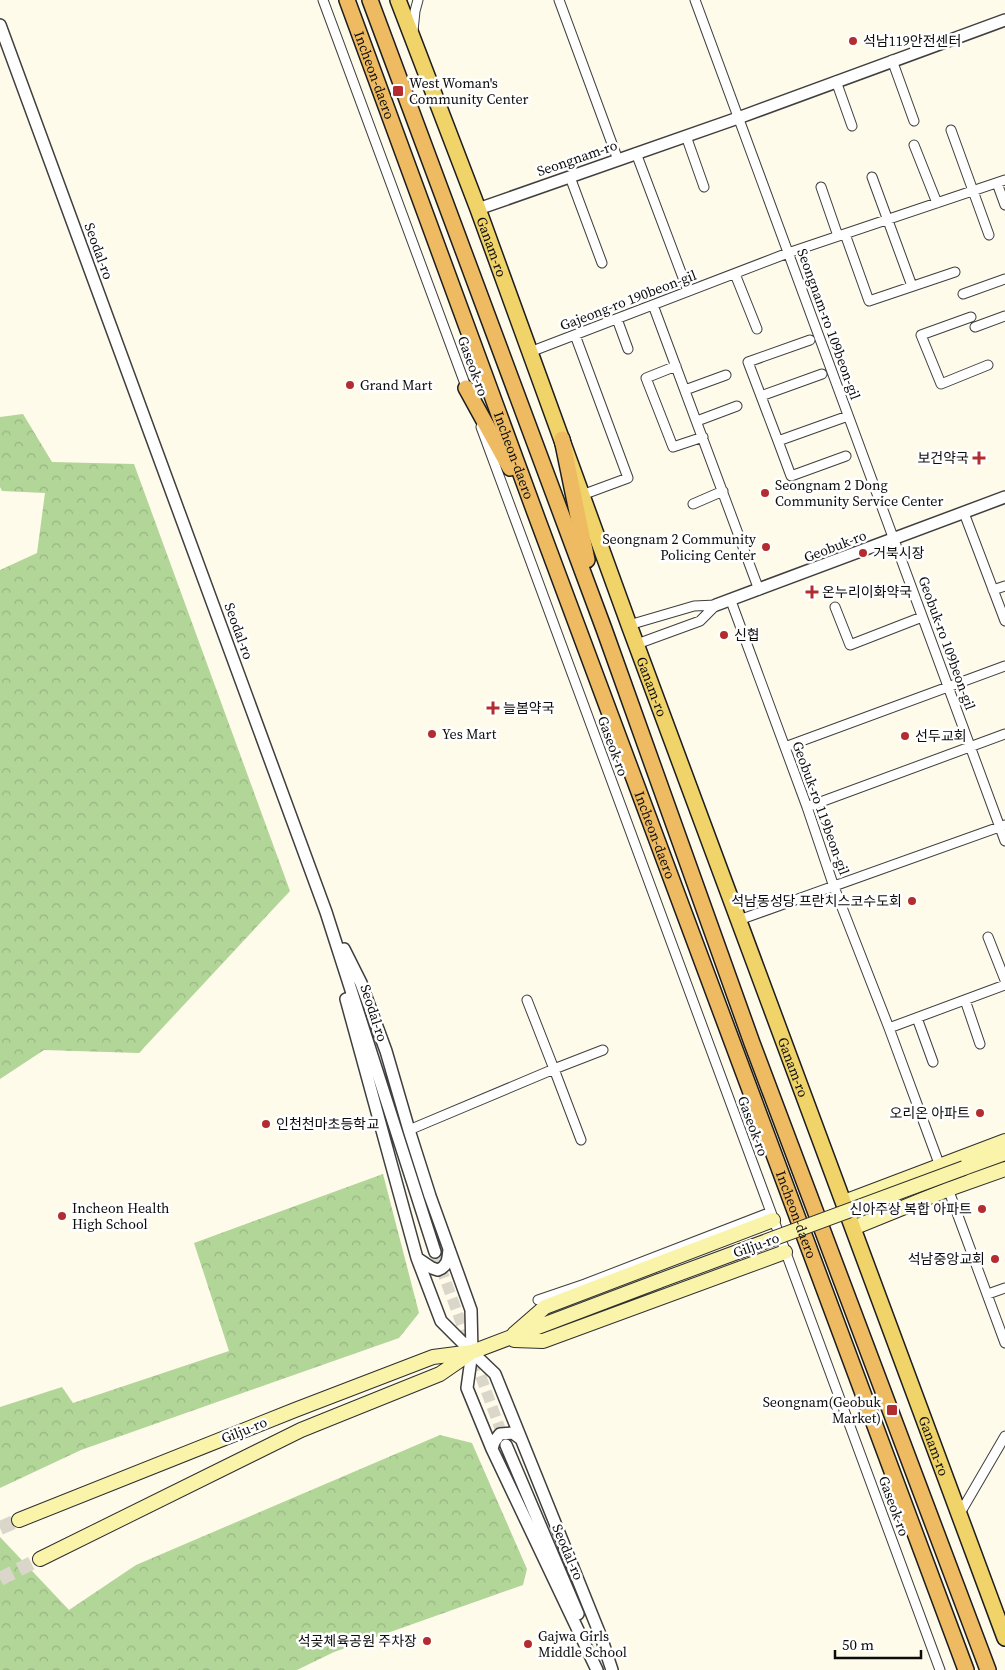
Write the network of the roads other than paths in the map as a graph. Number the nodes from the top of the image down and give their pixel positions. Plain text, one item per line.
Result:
1 (323, 0) edge
2 (347, 0) edge
3 (370, 0) edge
4 (398, 0) edge
5 (418, 0) edge
6 (559, 0) edge
7 (695, 0) edge
8 (1005, 20) edge
9 (0, 25) edge
10 (412, 36) junction
11 (892, 60) junction
12 (836, 81) junction
13 (738, 118) junction
14 (914, 121) dead end
15 (852, 126) dead end
16 (951, 130) dead end
17 (686, 136) junction
18 (914, 144) dead end
19 (636, 154) junction
20 (618, 160) junction
21 (570, 177) junction
22 (872, 177) dead end
23 (1001, 181) edge
24 (704, 187) dead end
25 (821, 187) dead end
26 (973, 190) junction
27 (937, 203) junction
28 (1005, 205) edge
29 (478, 209) junction
30 (888, 219) junction
31 (842, 235) junction
32 (989, 235) dead end
33 (788, 253) junction
34 (602, 263) dead end
35 (955, 272) dead end
36 (735, 274) junction
37 (1005, 279) edge
38 (912, 286) junction
39 (688, 291) junction
40 (963, 294) dead end
41 (654, 305) junction
42 (1005, 316) edge
43 (971, 317) dead end
44 (617, 319) junction
45 (975, 327) dead end
46 (757, 329) dead end
47 (575, 335) junction
48 (810, 340) dead end
49 (628, 349) dead end
50 (530, 352) junction
51 (988, 365) dead end
52 (676, 366) junction
53 (822, 374) dead end
54 (726, 375) dead end
55 (466, 388) junction
56 (685, 390) junction
57 (761, 396) junction
58 (737, 406) dead end
59 (848, 416) junction
60 (697, 421) junction
61 (702, 437) junction
62 (562, 439) junction
63 (778, 441) junction
64 (846, 456) dead end
65 (723, 491) junction
66 (582, 495) junction
67 (1005, 497) edge
68 (693, 504) dead end
69 (964, 513) junction
70 (537, 518) junction
71 (894, 539) junction
72 (1005, 586) edge
73 (760, 590) junction
74 (993, 590) junction
75 (731, 601) junction
76 (716, 605) junction
77 (835, 607) dead end
78 (922, 617) junction
79 (1005, 621) edge
80 (630, 625) junction
81 (604, 629) junction
82 (637, 644) junction
83 (1005, 666) edge
84 (948, 687) junction
85 (1005, 734) edge
86 (785, 747) junction
87 (970, 747) junction
88 (807, 806) junction
89 (1002, 826) edge
90 (1005, 841) edge
91 (834, 887) junction
92 (326, 912) junction
93 (740, 920) junction
94 (988, 937) dead end
95 (1005, 980) edge
96 (1005, 985) edge
97 (527, 1000) dead end
98 (965, 1000) junction
99 (917, 1018) junction
100 (889, 1028) junction
101 (980, 1044) dead end
102 (603, 1050) dead end
103 (933, 1062) dead end
104 (554, 1069) junction
105 (409, 1130) junction
106 (581, 1140) dead end
107 (1005, 1141) edge
108 (1005, 1153) edge
109 (940, 1165) junction
110 (1005, 1169) edge
111 (949, 1189) junction
112 (844, 1202) junction
113 (772, 1216) junction
114 (853, 1228) junction
115 (450, 1249) junction
116 (435, 1252) tunnel mouth
117 (785, 1252) junction
118 (417, 1258) junction
119 (1005, 1288) edge
120 (988, 1294) junction
121 (538, 1300) dead end
122 (508, 1340) junction
123 (1005, 1342) edge
124 (472, 1352) junction
125 (1005, 1436) edge
126 (521, 1439) junction
127 (506, 1445) tunnel mouth
128 (492, 1449) junction
129 (960, 1515) junction
130 (19, 1520) tunnel mouth
131 (40, 1559) tunnel mouth
132 (1005, 1638) edge
133 (597, 1670) edge
134 (602, 1670) edge
135 (612, 1670) edge
136 (940, 1670) edge
137 (966, 1670) edge
138 (988, 1670) edge

1 - 55 street, Gaseok-ro
2 - 70 highway, Incheon-daero
3 - 81 highway, Incheon-daero
4 - 10 main road, Ganam-ro
5 - 10 street
6 - 20 street
7 - 13 street, Seongnam-ro 109beon-gil
8 - 11 street, Seongnam-ro
9 - 92 street, Seodal-ro
10 - 29 main road, Ganam-ro
11 - 12 street, Seongnam-ro
11 - 14 street
12 - 13 street, Seongnam-ro
12 - 15 street
13 - 17 street, Seongnam-ro
13 - 33 street, Seongnam-ro 109beon-gil
16 - 26 street
17 - 19 street, Seongnam-ro
17 - 24 street
18 - 27 street
19 - 20 street, Seongnam-ro
19 - 39 street
20 - 21 street, Seongnam-ro
21 - 29 street, Seongnam-ro
21 - 34 street
22 - 30 street
23 - 26 street, Gajeong-ro 190beon-gil
23 - 28 street, Gajeong-ro 190beon-gil
25 - 31 street
26 - 27 street, Gajeong-ro 190beon-gil
26 - 32 street
27 - 30 street, Gajeong-ro 190beon-gil
29 - 50 main road, Ganam-ro
30 - 31 street, Gajeong-ro 190beon-gil
30 - 38 street
31 - 33 street, Gajeong-ro 190beon-gil
31 - 38 street
33 - 36 street, Gajeong-ro 190beon-gil
33 - 59 street, Seongnam-ro 109beon-gil
35 - 38 street
36 - 39 street, Gajeong-ro 190beon-gil
36 - 46 street
37 - 40 street
39 - 41 street, Gajeong-ro 190beon-gil
41 - 44 street, Gajeong-ro 190beon-gil
41 - 52 street
42 - 45 street
43 - 51 street
44 - 47 street, Gajeong-ro 190beon-gil
44 - 49 street
47 - 50 street, Gajeong-ro 190beon-gil
47 - 66 street
48 - 57 street
50 - 62 main road, Ganam-ro
52 - 56 street
52 - 61 street
53 - 57 street
54 - 56 street
55 - 70 highway
55 - 113 street, Gaseok-ro
56 - 60 street
57 - 63 street
58 - 60 street
59 - 63 street
59 - 71 street, Seongnam-ro 109beon-gil
60 - 61 street
61 - 65 street
62 - 66 main road, Ganam-ro
62 - 81 highway
63 - 64 street
65 - 68 street
65 - 73 street
66 - 80 main road, Ganam-ro
67 - 69 street, Geobuk-ro
69 - 71 street, Geobuk-ro
69 - 74 street
70 - 137 highway, Incheon-daero
71 - 73 street, Geobuk-ro
71 - 78 street, Geobuk-ro 109beon-gil
72 - 74 street
73 - 75 street, Geobuk-ro
74 - 79 street
75 - 76 street, Geobuk-ro
75 - 86 street, Geobuk-ro 119beon-gil
76 - 80 street
76 - 82 street
77 - 78 street
78 - 84 street, Geobuk-ro 109beon-gil
80 - 82 main road, Ganam-ro
81 - 138 highway, Incheon-daero
82 - 93 main road, Ganam-ro
83 - 84 street
84 - 86 street
84 - 87 street, Geobuk-ro 109beon-gil
85 - 87 street
86 - 88 street, Geobuk-ro 119beon-gil
87 - 88 street
87 - 89 street, Geobuk-ro 109beon-gil
88 - 91 street, Geobuk-ro 119beon-gil
89 - 90 street, Geobuk-ro 109beon-gil
89 - 91 street
91 - 93 street
91 - 100 street, Geobuk-ro 119beon-gil
92 - 105 street
92 - 116 street, Seodal-ro
92 - 118 street
93 - 112 main road, Ganam-ro
94 - 95 street
96 - 98 street
97 - 104 street
98 - 99 street
98 - 101 street
99 - 100 street
99 - 103 street
100 - 109 street, Geobuk-ro 119beon-gil
102 - 104 street
104 - 105 street
104 - 106 street
105 - 115 street
107 - 109 main road
108 - 122 main road, Gilju-ro, bridge
109 - 111 street, Geobuk-ro 119beon-gil
109 - 112 main road
110 - 111 main road
111 - 114 main road
111 - 120 street, Geobuk-ro 119beon-gil
112 - 114 main road, Ganam-ro
113 - 117 street, Gaseok-ro
113 - 121 street
113 - 122 main road, Gilju-ro
114 - 129 main road, Ganam-ro
115 - 118 street
115 - 124 street
117 - 122 main road, Gilju-ro
117 - 136 street, Gaseok-ro
118 - 124 street
119 - 120 street
120 - 123 street, Geobuk-ro 119beon-gil
122 - 124 main road, Gilju-ro
124 - 126 street
124 - 128 street
124 - 130 main road, Gilju-ro
124 - 131 main road, Gilju-ro
125 - 129 street
126 - 128 street
126 - 135 street
127 - 134 street, Seodal-ro
128 - 133 street
129 - 132 main road, Ganam-ro

